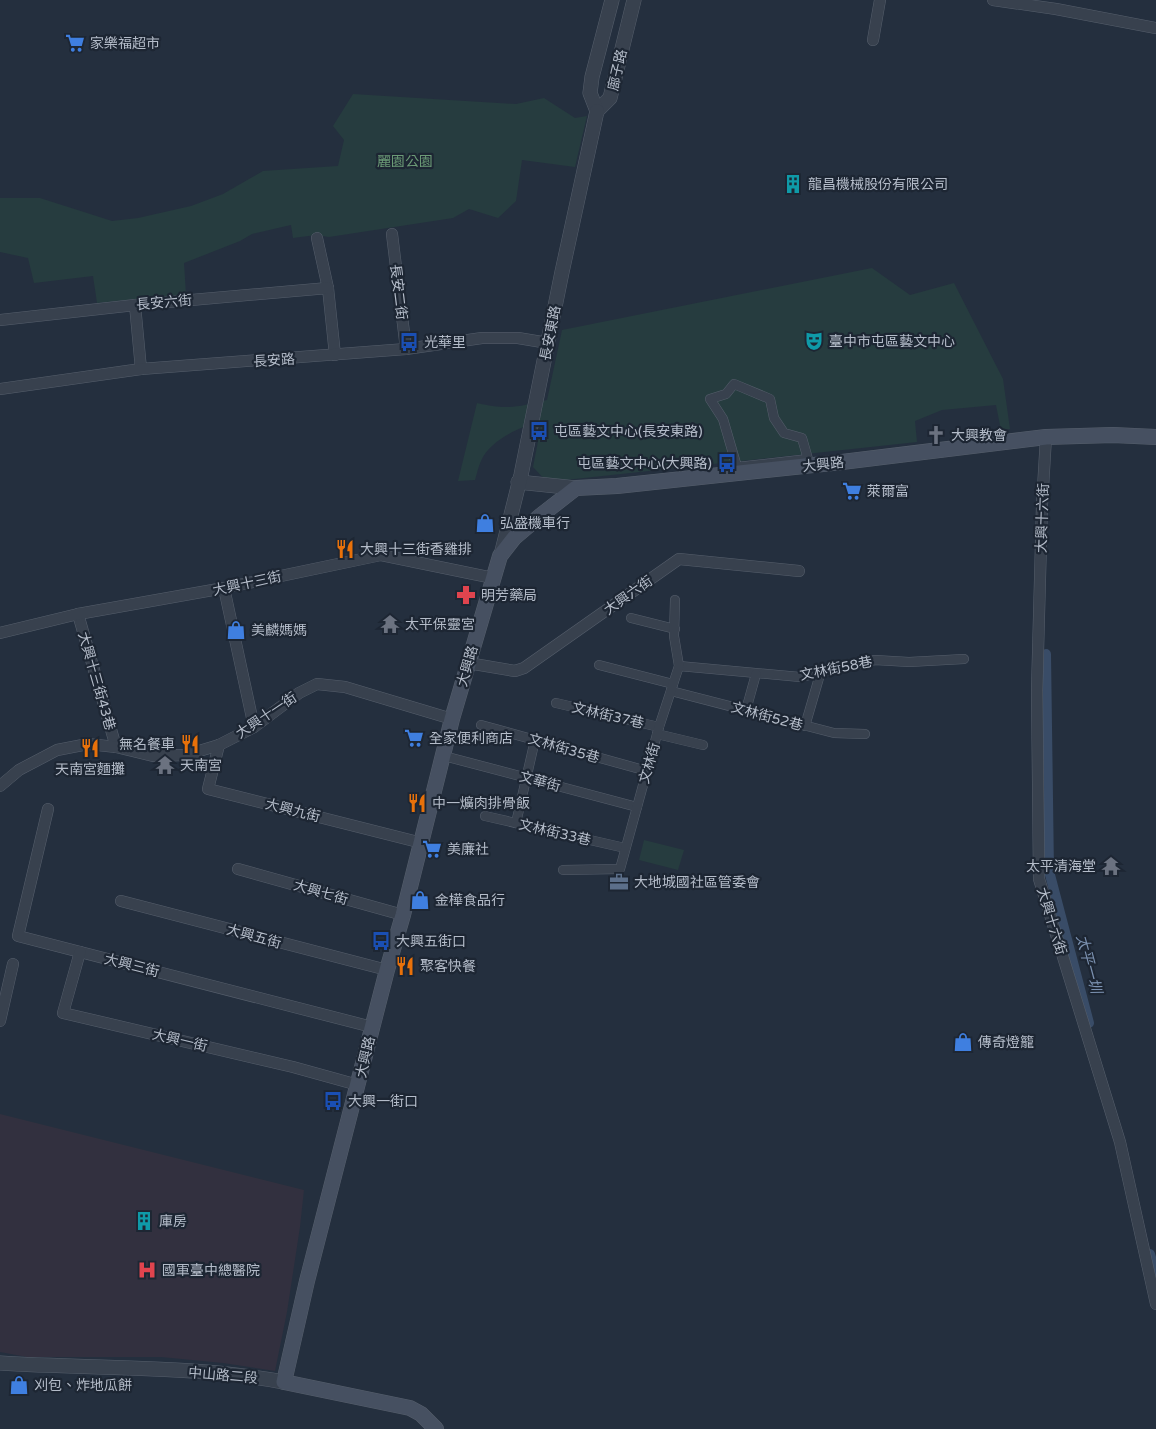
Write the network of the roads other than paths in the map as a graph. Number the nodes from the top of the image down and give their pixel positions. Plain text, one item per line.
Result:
1 (612, 0) edge
2 (634, 0) edge
3 (880, 0) edge
4 (993, 0) edge
5 (1156, 28) edge
6 (873, 40) dead end
7 (597, 111) junction
8 (392, 234) dead end
9 (317, 238) dead end
10 (328, 288) junction
11 (135, 305) junction
12 (0, 320) edge
13 (548, 343) junction
14 (406, 349) junction
15 (335, 355) junction
16 (141, 369) junction
17 (0, 389) edge
18 (770, 399) joint
19 (1046, 437) junction
20 (1156, 437) edge
21 (518, 482) junction
22 (576, 488) junction
23 (500, 556) junction
24 (799, 571) dead end
25 (493, 578) junction
26 (224, 588) junction
27 (675, 600) dead end
28 (78, 614) junction
29 (631, 618) dead end
30 (675, 628) junction
31 (0, 633) edge
32 (964, 659) dead end
33 (468, 663) junction
34 (599, 665) dead end
35 (679, 666) junction
36 (821, 671) junction
37 (756, 674) junction
38 (672, 688) junction
39 (556, 703) dead end
40 (746, 710) junction
41 (452, 719) junction
42 (481, 725) dead end
43 (805, 726) junction
44 (254, 727) junction
45 (658, 731) junction
46 (865, 734) dead end
47 (535, 740) junction
48 (218, 745) junction
49 (702, 745) dead end
50 (116, 747) junction
51 (444, 756) junction
52 (647, 771) junction
53 (526, 778) junction
54 (0, 786) edge
55 (637, 808) junction
56 (48, 809) dead end
57 (485, 816) dead end
58 (516, 823) junction
59 (422, 843) junction
60 (625, 848) junction
61 (238, 869) dead end
62 (563, 870) dead end
63 (122, 901) dead end
64 (403, 915) junction
65 (80, 952) junction
66 (13, 964) dead end
67 (387, 970) junction
68 (0, 1020) edge
69 (372, 1027) junction
70 (358, 1086) junction
71 (1156, 1304) edge
72 (0, 1363) edge
73 (284, 1382) junction
74 (436, 1429) edge

1 - 7 street, 廍子路
2 - 7 street, 廍子路
3 - 6 street
4 - 5 street
7 - 13 street, 長安東路
8 - 14 street, 長安二街
9 - 10 street
10 - 11 street, 長安六街
10 - 15 street
11 - 12 street, 長安六街
11 - 16 street
13 - 14 street, 長安路
13 - 21 street, 長安東路
14 - 15 street, 長安路
15 - 16 street, 長安路
16 - 17 street, 長安路
18 - 18 street
19 - 20 main road, 大興路
19 - 22 main road, 大興路
19 - 71 street, 大興十六街
21 - 22 street
21 - 23 street, 長安東路
22 - 23 main road, 大興路
23 - 25 main road, 大興路
24 - 33 street, 大興六街
25 - 26 street, 大興十三街
25 - 33 main road, 大興路
26 - 28 street, 大興十三街
26 - 44 street
27 - 30 street, 文林街
28 - 31 street, 大興十三街
28 - 50 street, 大興十三街43巷
29 - 30 street
30 - 35 street, 文林街
32 - 36 street, 文林街58巷
33 - 41 main road, 大興路
34 - 38 street, 文林街52巷
35 - 37 street, 文林街58巷
35 - 38 street, 文林街
36 - 37 street, 文林街58巷
36 - 43 street
37 - 40 street
38 - 40 street, 文林街52巷
38 - 45 street, 文林街
39 - 45 street, 文林街37巷
40 - 43 street, 文林街52巷
41 - 44 street, 大興十一街
41 - 51 main road, 大興路
42 - 47 street, 文林街35巷
43 - 46 street, 文林街52巷
44 - 48 street, 大興十一街
45 - 49 street, 文林街37巷
45 - 52 street, 文林街
47 - 52 street, 文林街35巷
47 - 53 street
48 - 50 street, 大興十一街
48 - 59 street, 大興九街
50 - 54 street, 大興十一街
51 - 53 street, 文華街
51 - 59 main road, 大興路
52 - 55 street, 文林街
53 - 55 street, 文華街
53 - 58 street
55 - 60 street, 文林街
56 - 65 street, 大興三街
57 - 58 street, 文林街33巷
58 - 60 street, 文林街33巷
59 - 64 main road, 大興路
60 - 62 street, 文林街
61 - 64 street, 大興七街
63 - 67 street, 大興五街
64 - 67 main road, 大興路
65 - 69 street, 大興三街
65 - 70 street, 大興一街
66 - 68 street
67 - 69 main road, 大興路
69 - 70 main road, 大興路
70 - 73 main road, 大興路
72 - 73 street, 中山路二段
73 - 74 main road, 中山路二段

